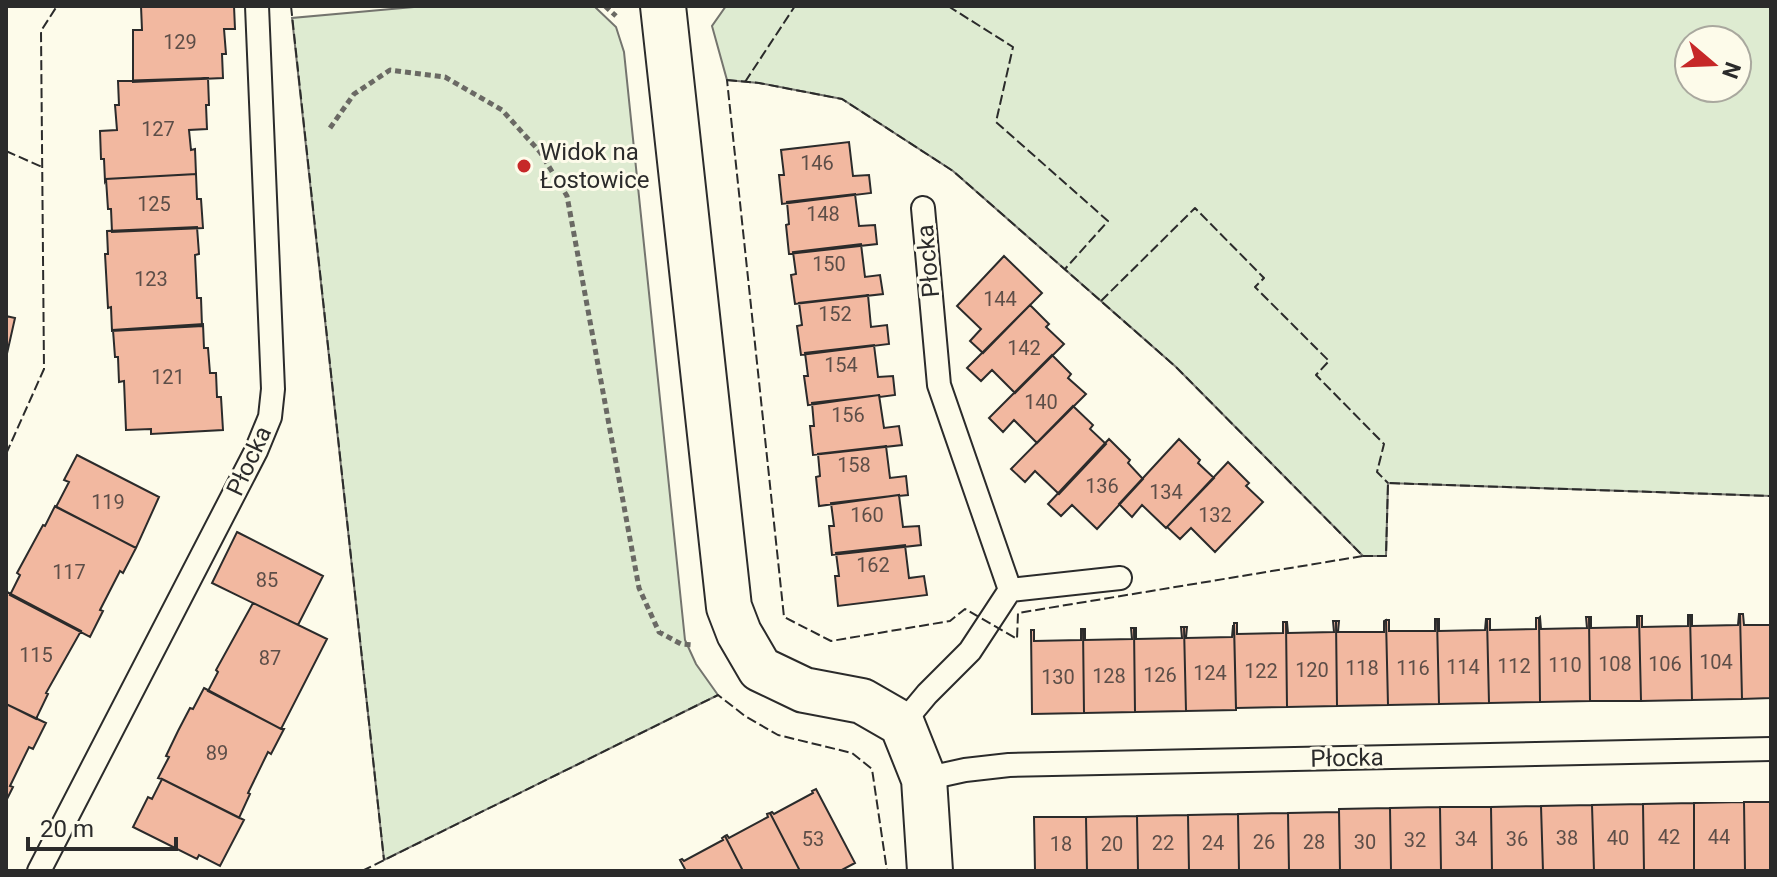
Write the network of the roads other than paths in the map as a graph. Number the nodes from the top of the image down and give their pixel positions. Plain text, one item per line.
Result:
1 (257, 6) edge
2 (663, 6) edge
3 (923, 208) dead end
4 (1120, 578) dead end
5 (1010, 590) junction
6 (902, 724) junction
7 (1771, 749) edge
8 (924, 779) junction
9 (39, 871) edge
10 (930, 871) edge

1 - 9 lane, Płocka
2 - 6 street
3 - 5 lane, Płocka
4 - 5 lane
5 - 6 lane
6 - 8 street
7 - 8 lane, Płocka
8 - 10 street

